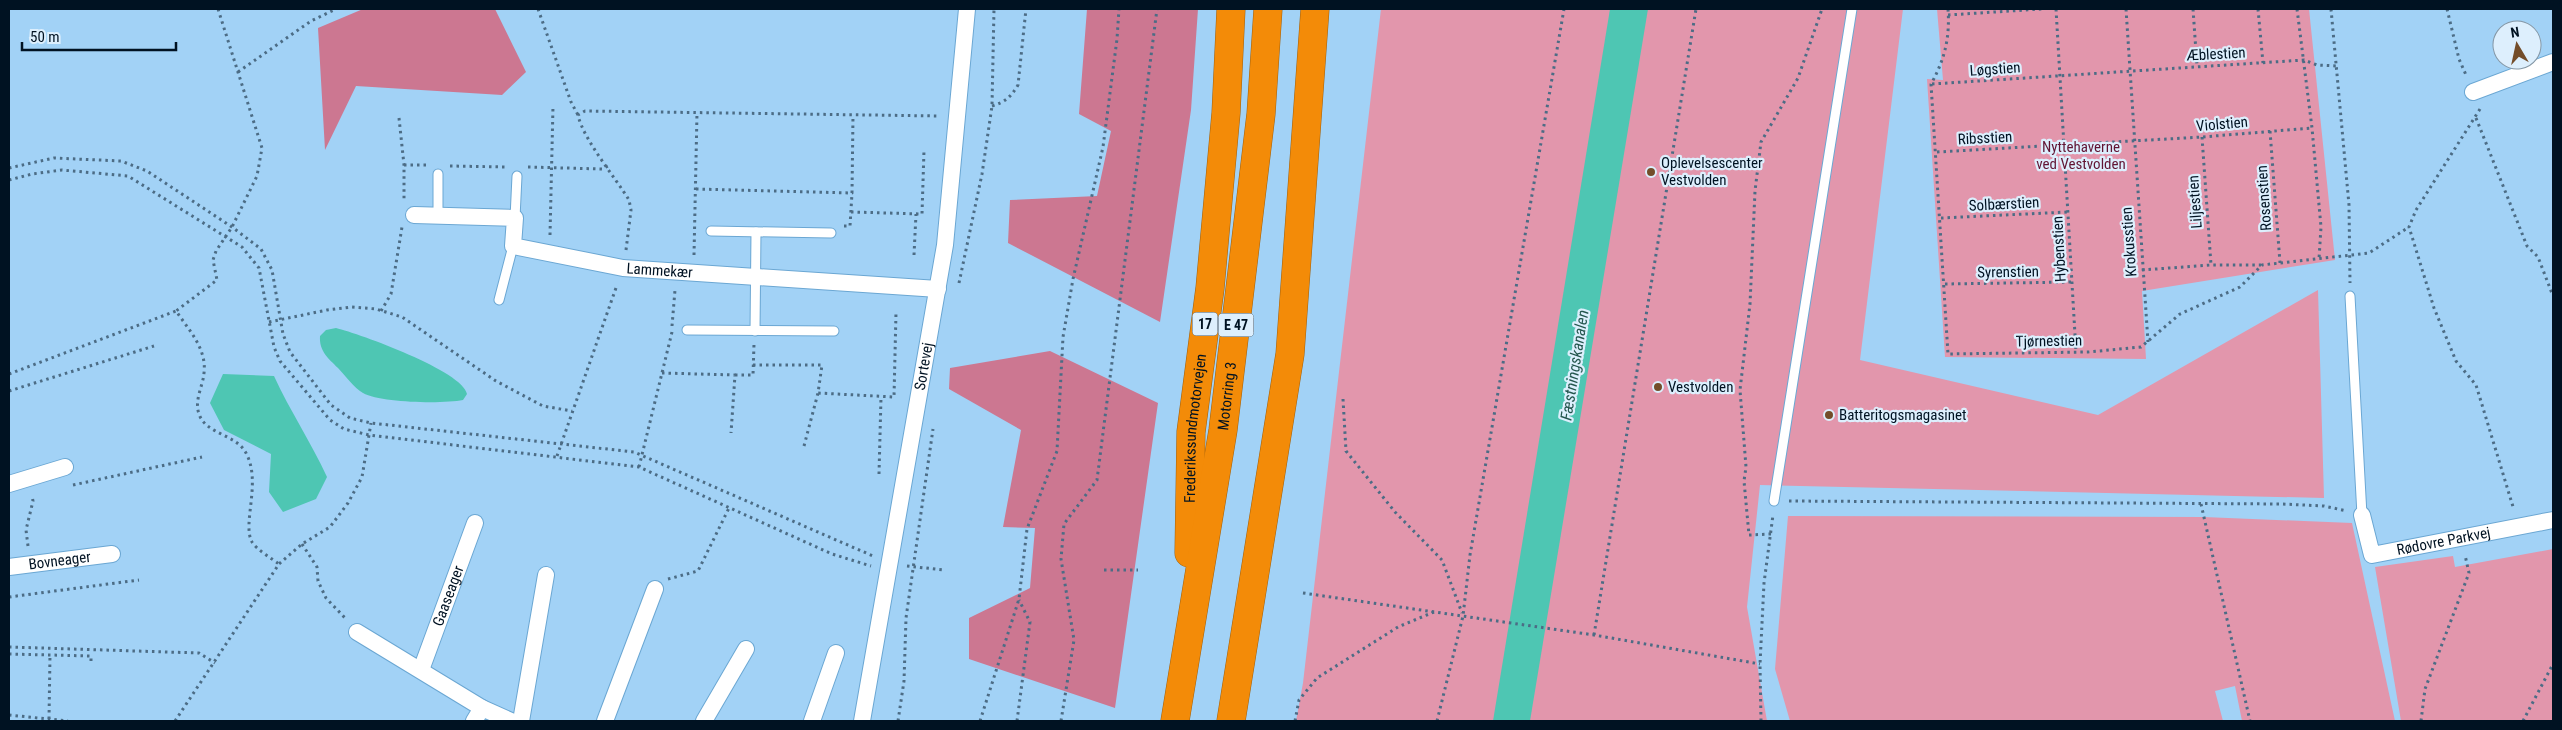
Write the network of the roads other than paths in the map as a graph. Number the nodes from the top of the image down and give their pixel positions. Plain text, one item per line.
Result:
1 (967, 9) edge
2 (1231, 9) edge
3 (1268, 9) edge
4 (1315, 9) edge
5 (1330, 9) edge
6 (1852, 9) edge
7 (2553, 62) edge
8 (2473, 92) road end
9 (1310, 102) junction
10 (438, 174) dead end
11 (517, 176) dead end
12 (414, 215) dead end
13 (438, 216) junction
14 (516, 218) junction
15 (711, 231) dead end
16 (756, 232) junction
17 (831, 233) road end
18 (514, 246) junction
19 (755, 277) junction
20 (938, 289) junction
21 (2350, 296) road end
22 (499, 300) dead end
23 (687, 330) dead end
24 (755, 331) junction
25 (834, 331) dead end
26 (65, 466) road end
27 (9, 484) edge
28 (1774, 501) road end
29 (2362, 515) joint
30 (2553, 520) edge
31 (475, 523) dead end
32 (112, 554) dead end
33 (9, 567) edge
34 (546, 575) dead end
35 (655, 589) road end
36 (357, 632) road end
37 (1189, 640) junction
38 (746, 650) dead end
39 (836, 653) dead end
40 (421, 670) junction
41 (478, 714) edge
42 (511, 721) edge
43 (521, 721) edge
44 (605, 721) edge
45 (704, 721) edge
46 (812, 721) edge
47 (862, 721) edge
48 (1175, 721) edge
49 (1231, 721) edge

1 - 20 street, Sortevej
2 - 37 highway, Frederikssundmotorvejen / 17
3 - 37 highway, Motorring 3 / E 47
4 - 9 highway
5 - 9 highway
6 - 28 lane
7 - 8 street
9 - 49 highway
10 - 13 lane
11 - 14 lane
12 - 13 street
13 - 14 street
14 - 18 street
15 - 16 lane
16 - 17 lane
16 - 19 lane
18 - 19 street, Lammekær
18 - 22 lane
19 - 20 street, Lammekær
19 - 24 lane
20 - 47 street, Sortevej
21 - 29 lane
23 - 24 lane
24 - 25 lane
26 - 27 street
29 - 30 street, Rødovre Parkvej
31 - 40 street, Gaaseager
32 - 33 street, Bovneager
34 - 43 street
35 - 44 street
36 - 40 street
37 - 48 highway, Motorring 3 / E 47
38 - 45 street
39 - 46 street
40 - 41 street
41 - 42 street

